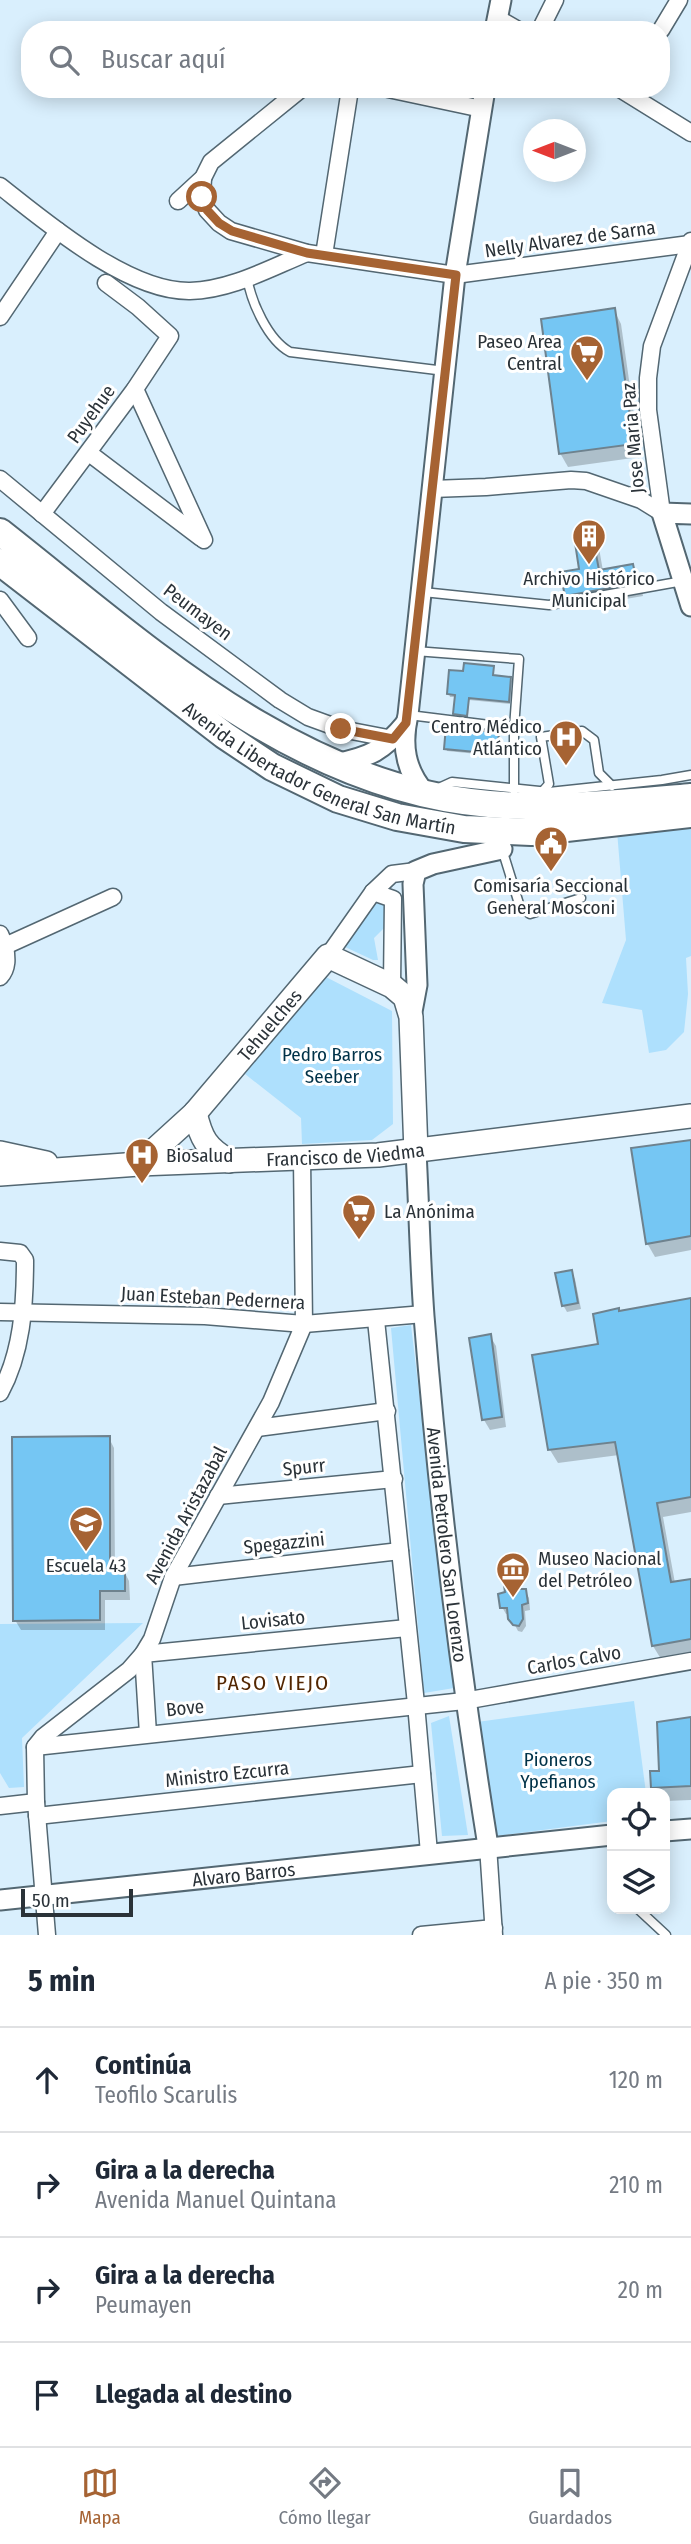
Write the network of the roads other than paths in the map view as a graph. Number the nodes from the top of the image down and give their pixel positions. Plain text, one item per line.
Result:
1 (555, 0) edge
2 (675, 2) edge
3 (691, 14) edge
4 (544, 21) edge
5 (666, 21) edge
6 (290, 98) edge
7 (349, 98) edge
8 (430, 98) edge
9 (484, 98) edge
10 (636, 98) edge
11 (482, 109) junction
12 (691, 133) edge
13 (203, 178) junction
14 (0, 186) edge
15 (178, 201) dead end
16 (58, 231) junction
17 (690, 242) edge
18 (307, 253) junction
19 (324, 255) junction
20 (456, 275) junction
21 (247, 277) junction
22 (106, 283) dead end
23 (0, 317) edge
24 (445, 371) junction
25 (135, 389) junction
26 (89, 453) junction
27 (0, 479) edge
28 (658, 485) junction
29 (432, 489) junction
30 (634, 497) junction
31 (662, 513) junction
32 (42, 514) junction
33 (691, 514) edge
34 (0, 532) edge
35 (0, 562) edge
36 (683, 581) junction
37 (420, 592) junction
38 (0, 600) edge
39 (691, 606) edge
40 (28, 638) dead end
41 (415, 651) junction
42 (407, 719) junction
43 (514, 728) junction
44 (393, 739) junction
45 (335, 764) junction
46 (691, 775) edge
47 (612, 786) junction
48 (514, 790) junction
49 (425, 793) junction
50 (691, 797) edge
51 (540, 800) junction
52 (691, 814) edge
53 (616, 824) junction
54 (502, 849) junction
55 (416, 871) junction
56 (373, 892) junction
57 (113, 897) dead end
58 (581, 898) dead end
59 (3, 940) edge
60 (328, 956) junction
61 (0, 977) edge
62 (392, 986) junction
63 (411, 1017) junction
64 (413, 1107) junction
65 (195, 1113) junction
66 (691, 1116) edge
67 (416, 1152) junction
68 (0, 1153) edge
69 (378, 1155) junction
70 (302, 1158) junction
71 (229, 1161) junction
72 (139, 1164) junction
73 (70, 1169) junction
74 (0, 1174) edge
75 (0, 1251) edge
76 (0, 1312) edge
77 (23, 1312) junction
78 (424, 1314) junction
79 (376, 1320) junction
80 (304, 1324) junction
81 (5, 1373) edge
82 (0, 1393) edge
83 (387, 1411) junction
84 (257, 1428) junction
85 (394, 1479) junction
86 (218, 1496) junction
87 (400, 1551) junction
88 (173, 1577) junction
89 (407, 1628) junction
90 (143, 1654) junction
91 (691, 1661) edge
92 (464, 1701) junction
93 (416, 1704) junction
94 (148, 1734) junction
95 (35, 1747) junction
96 (422, 1773) junction
97 (0, 1806) edge
98 (36, 1810) junction
99 (691, 1829) edge
100 (670, 1831) edge
101 (607, 1835) edge
102 (488, 1846) junction
103 (429, 1853) junction
104 (44, 1897) junction
105 (0, 1900) edge
106 (643, 1914) edge
107 (494, 1932) edge
108 (47, 1935) edge
109 (421, 1935) edge
110 (666, 1935) edge

1 - 4 street
2 - 3 street
2 - 5 street
6 - 13 street
7 - 19 street
8 - 11 street
9 - 11 street
10 - 12 street
11 - 20 street
13 - 15 street
13 - 18 street, Nelly Alvarez de Sarna
14 - 16 street
16 - 21 street
16 - 23 street
17 - 20 street, Nelly Alvarez de Sarna
17 - 28 street, Jose Maria Paz
18 - 19 street, Nelly Alvarez de Sarna
18 - 21 street
19 - 20 street, Nelly Alvarez de Sarna
20 - 24 street
21 - 24 lane
22 - 25 street, Puyehue
24 - 29 street
25 - 26 street, Puyehue
25 - 26 street
26 - 32 street, Puyehue
27 - 32 street, Peumayen
28 - 30 street
28 - 31 street, Jose Maria Paz
29 - 30 street
29 - 37 street
30 - 31 street
31 - 33 street
31 - 36 street
32 - 44 street, Peumayen
34 - 45 highway, Avenida Libertador General San Martín
35 - 53 highway, Avenida Libertador General San Martín
36 - 37 lane
36 - 39 street
37 - 41 street
38 - 40 street
41 - 42 street
41 - 43 lane
42 - 43 lane
42 - 44 street
42 - 49 street
43 - 48 lane
44 - 45 street
45 - 49 highway, Avenida Libertador General San Martín
46 - 47 lane
47 - 51 lane
47 - 51 lane
48 - 49 lane
48 - 51 lane
48 - 51 lane
49 - 51 highway, Avenida Libertador General San Martín
50 - 51 highway, Avenida Libertador General San Martín
52 - 53 highway, Avenida Libertador General San Martín
53 - 54 highway
54 - 55 street
54 - 58 lane
55 - 56 street
55 - 63 street
56 - 60 street, Tehuelches
56 - 62 street
57 - 59 street
59 - 61 street
60 - 62 main road
60 - 65 main road, Tehuelches
62 - 63 main road
63 - 64 main road
64 - 67 main road
64 - 69 main road
65 - 71 main road
65 - 72 main road, Tehuelches
66 - 67 main road, Francisco de Viedma
67 - 69 main road, Francisco de Viedma
67 - 78 street, Avenida Petrolero San Lorenzo
68 - 73 main road
69 - 70 main road, Francisco de Viedma
70 - 71 main road, Francisco de Viedma
70 - 80 street, Avenida Aristazabal
71 - 72 main road, Francisco de Viedma
72 - 73 main road, Francisco de Viedma
73 - 74 main road, Francisco de Viedma
75 - 77 street
76 - 77 street, Juan Esteban Pedernera
77 - 80 street, Juan Esteban Pedernera
77 - 81 street
78 - 79 street, Juan Esteban Pedernera
78 - 92 street, Avenida Petrolero San Lorenzo
79 - 80 street, Juan Esteban Pedernera
79 - 83 street
80 - 84 street, Avenida Aristazabal
81 - 82 street
83 - 84 street
83 - 85 street
84 - 86 street, Avenida Aristazabal
85 - 86 street, Spurr
85 - 87 street
86 - 88 street, Avenida Aristazabal
87 - 88 street, Spegazzini
87 - 89 street
88 - 90 street, Avenida Aristazabal
89 - 90 street, Lovisato
89 - 93 street
90 - 94 street
90 - 95 street, Avenida Aristazabal
91 - 92 street, Carlos Calvo
92 - 93 street, Bove
92 - 102 street, Avenida Petrolero San Lorenzo
93 - 94 street, Bove
93 - 96 street
94 - 95 street, Bove
95 - 98 street
96 - 98 street, Ministro Ezcurra
96 - 103 street
97 - 98 street, Ministro Ezcurra
98 - 104 street
99 - 100 street
101 - 102 street, Alvaro Barros
102 - 103 street, Alvaro Barros
102 - 107 street, Avenida Petrolero San Lorenzo
103 - 104 street, Alvaro Barros
104 - 105 street, Alvaro Barros
104 - 108 street
106 - 110 lane
107 - 109 street

